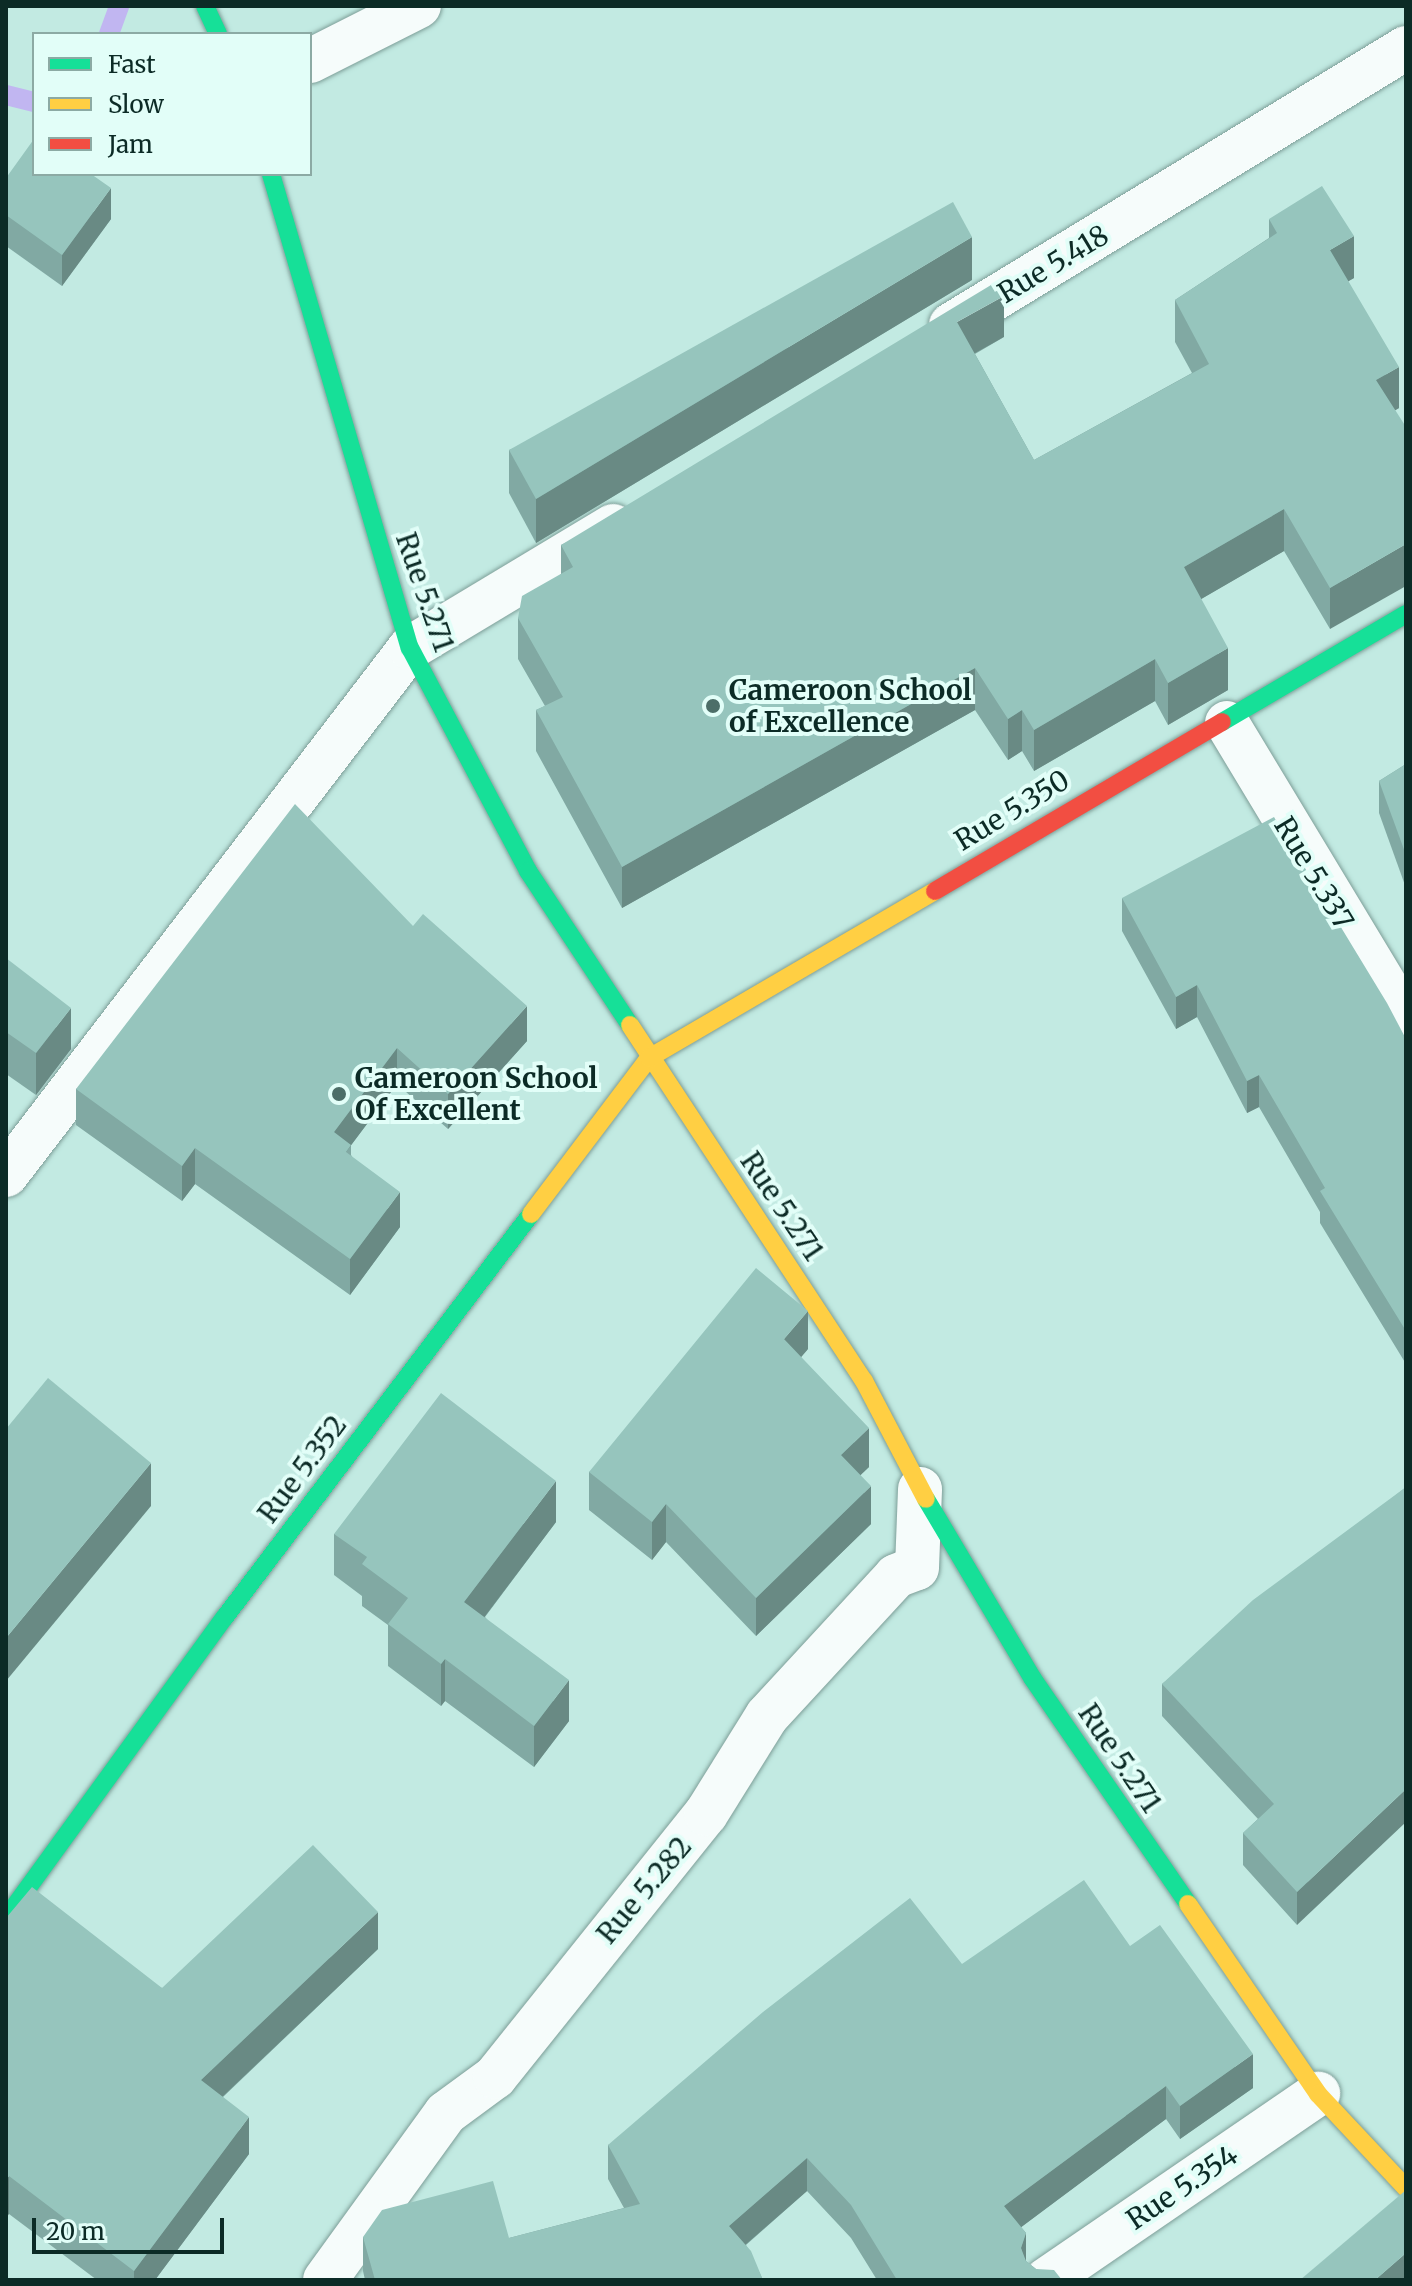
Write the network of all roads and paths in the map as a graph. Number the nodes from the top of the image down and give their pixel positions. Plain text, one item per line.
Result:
1 (205, 6) edge
2 (419, 6) edge
3 (217, 32) edge
4 (1406, 48) edge
5 (312, 60) edge
6 (272, 176) edge
7 (909, 350) edge
8 (653, 503) edge
9 (1406, 614) edge
10 (410, 648) junction
11 (1227, 723) junction
12 (1406, 1020) edge
13 (649, 1058) junction
14 (6, 1175) edge
15 (920, 1489) junction
16 (6, 1918) edge
17 (1318, 2094) junction
18 (1406, 2188) edge
19 (325, 2280) edge
20 (1046, 2280) edge

1 - 3 street
2 - 5 street
4 - 7 street, Rue 5.418
6 - 10 street, Rue 5.271
8 - 10 street
9 - 11 street, Rue 5.350
10 - 13 street, Rue 5.271
10 - 14 street
11 - 12 street, Rue 5.337
11 - 13 street, Rue 5.350
13 - 15 street, Rue 5.271
13 - 16 street, Rue 5.352
15 - 17 street, Rue 5.271
15 - 19 street, Rue 5.282
17 - 18 street, Rue 5.271
17 - 20 street, Rue 5.354

